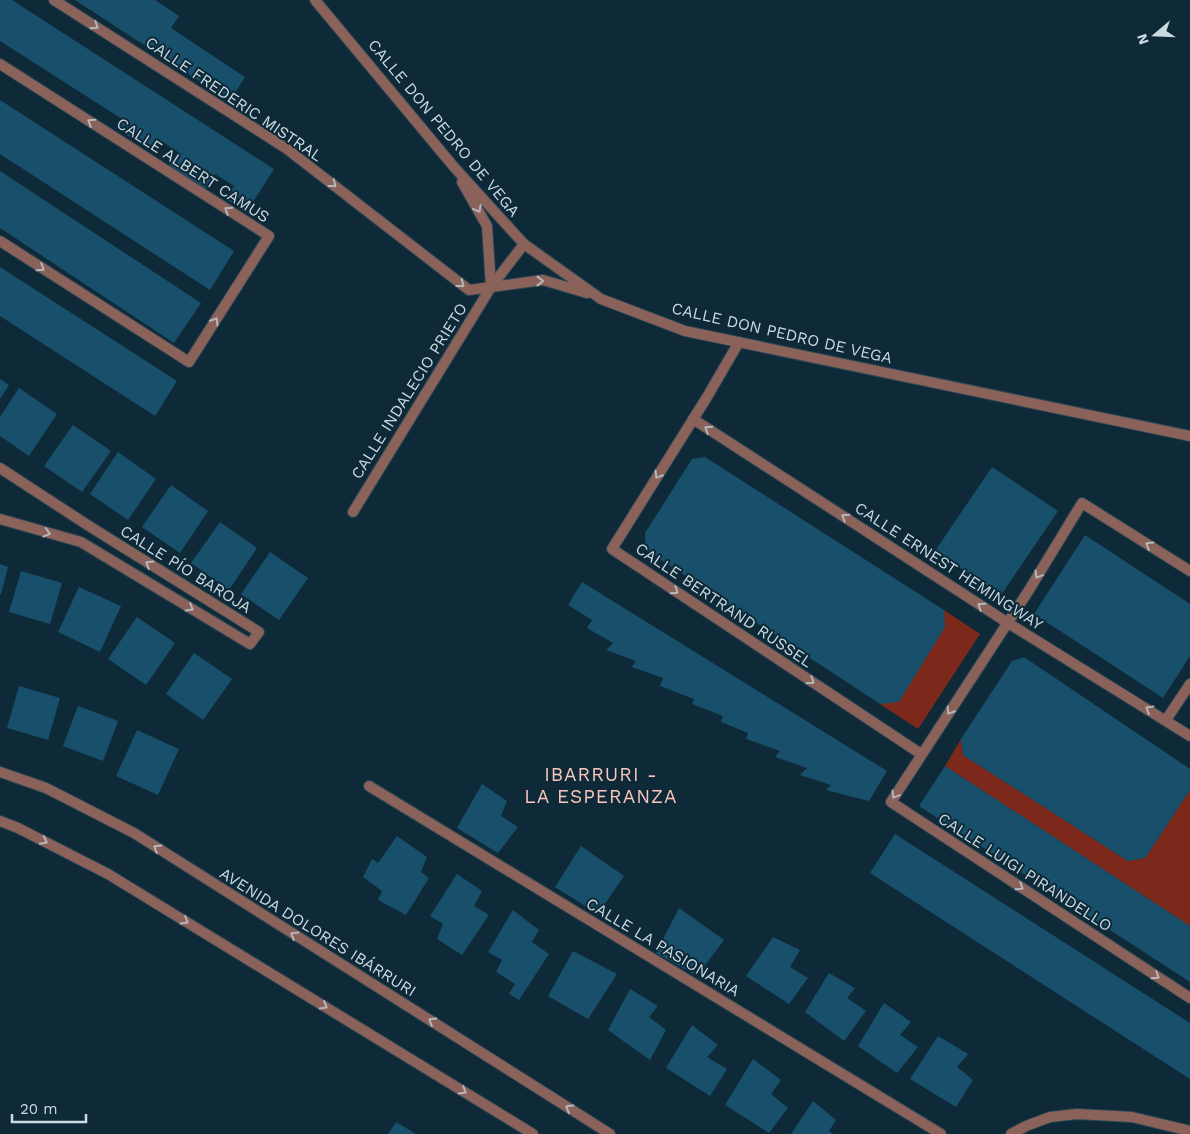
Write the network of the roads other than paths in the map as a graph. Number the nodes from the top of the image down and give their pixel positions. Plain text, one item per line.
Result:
1 (54, 0) edge
2 (315, 0) edge
3 (0, 64) edge
4 (454, 167) junction
5 (0, 241) edge
6 (524, 244) junction
7 (491, 287) junction
8 (595, 295) junction
9 (739, 342) junction
10 (693, 419) junction
11 (1190, 436) edge
12 (0, 468) edge
13 (353, 512) dead end
14 (0, 519) edge
15 (1190, 571) edge
16 (1008, 623) junction
17 (1190, 684) edge
18 (1166, 720) junction
19 (1190, 736) edge
20 (921, 754) junction
21 (0, 772) edge
22 (369, 786) dead end
23 (0, 821) edge
24 (1190, 998) edge
25 (1190, 1131) edge
26 (533, 1134) edge
27 (610, 1134) edge
28 (941, 1134) edge
29 (1011, 1134) edge

1 -> 7 street, CALLE FREDERIC MISTRAL
2 - 4 street, CALLE DON PEDRO DE VEGA
5 -> 3 street, CALLE ALBERT CAMUS
4 - 6 street, CALLE DON PEDRO DE VEGA
4 -> 7 street
6 - 7 street, CALLE INDALECIO PRIETO
6 - 8 street, CALLE DON PEDRO DE VEGA
7 -> 8 street, CALLE FREDERIC MISTRAL
7 - 13 street, CALLE INDALECIO PRIETO
8 - 9 street, CALLE DON PEDRO DE VEGA
9 - 10 street
9 - 11 street, CALLE DON PEDRO DE VEGA
16 -> 10 street, CALLE ERNEST HEMINGWAY
10 -> 20 street, CALLE BERTRAND RUSSEL
14 -> 12 street, CALLE PÍO BAROJA
15 -> 16 street
18 -> 16 street, CALLE ERNEST HEMINGWAY
16 -> 20 street
17 - 18 street
18 - 19 street, CALLE ERNEST HEMINGWAY
20 -> 24 street, CALLE LUIGI PIRANDELLO
27 -> 21 street, AVENIDA DOLORES IBÁRRURI
22 - 28 street, CALLE LA PASIONARIA
23 -> 26 street
25 - 29 street

